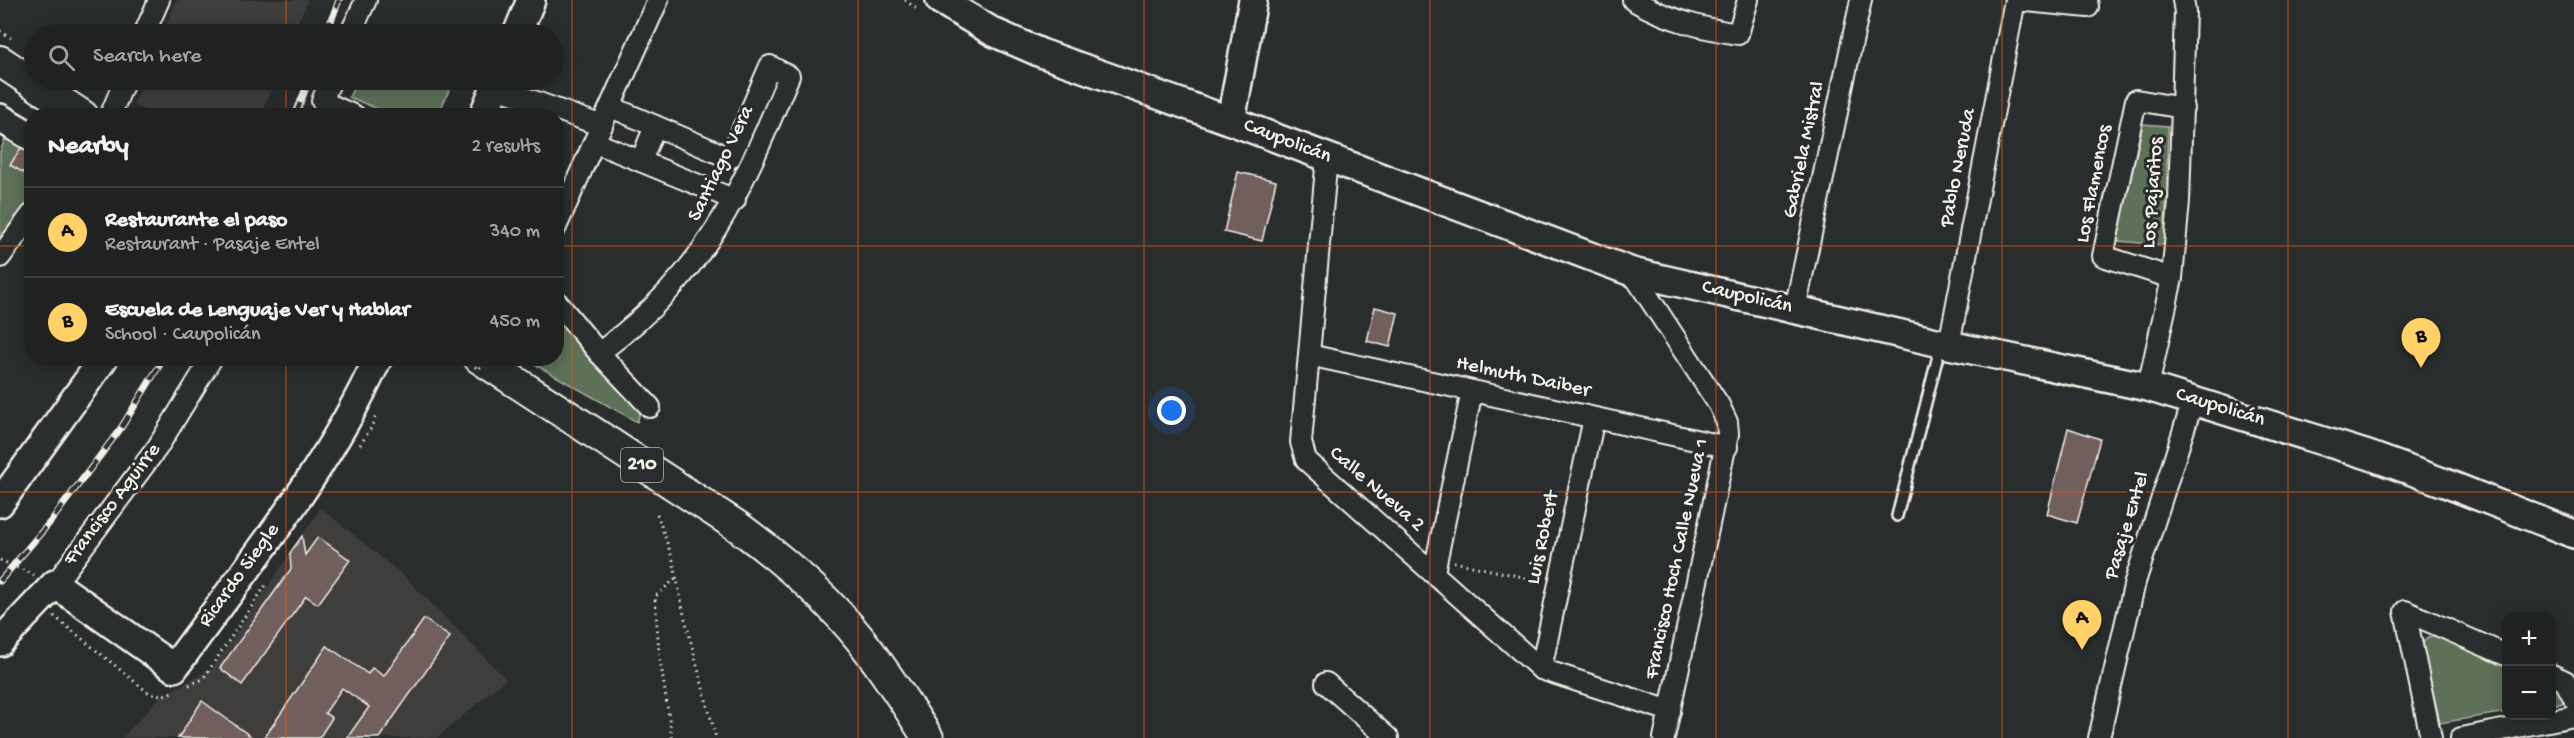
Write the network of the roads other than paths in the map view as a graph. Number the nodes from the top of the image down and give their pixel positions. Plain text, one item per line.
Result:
1 (159, 0) edge
2 (366, 0) edge
3 (658, 0) edge
4 (940, 0) edge
5 (1253, 0) edge
6 (1633, 0) edge
7 (1748, 0) edge
8 (1861, 0) edge
9 (2015, 0) edge
10 (2087, 0) edge
11 (2183, 0) edge
12 (529, 1) edge
13 (148, 24) edge
14 (355, 24) edge
15 (521, 24) edge
16 (0, 61) edge
17 (24, 77) edge
18 (44, 90) edge
19 (121, 90) edge
20 (327, 90) edge
21 (493, 90) edge
22 (510, 90) edge
23 (610, 107) junction
24 (71, 108) edge
25 (113, 108) edge
26 (337, 108) edge
27 (486, 108) edge
28 (546, 108) edge
29 (2183, 108) junction
30 (564, 117) edge
31 (1231, 121) junction
32 (1, 122) edge
33 (655, 126) junction
34 (24, 133) edge
35 (598, 134) junction
36 (1327, 157) junction
37 (641, 161) junction
38 (735, 200) junction
39 (564, 209) edge
40 (24, 225) edge
41 (0, 257) edge
42 (1632, 272) junction
43 (2172, 278) junction
44 (1795, 309) junction
45 (564, 311) edge
46 (1946, 344) junction
47 (599, 353) junction
48 (1309, 356) junction
49 (98, 366) edge
50 (208, 366) edge
51 (374, 366) edge
52 (491, 366) edge
53 (2148, 387) junction
54 (1472, 391) junction
55 (2193, 401) junction
56 (650, 407) dead end
57 (1594, 418) junction
58 (1727, 447) junction
59 (0, 503) edge
60 (1897, 516) dead end
61 (2574, 534) edge
62 (1436, 566) junction
63 (55, 584) junction
64 (0, 642) edge
65 (2502, 653) edge
66 (1541, 669) junction
67 (2556, 677) edge
68 (1326, 683) dead end
69 (2574, 698) edge
70 (1670, 711) junction
71 (2574, 716) edge
72 (928, 738) edge
73 (1388, 738) edge
74 (1664, 738) edge
75 (2099, 738) edge
76 (2431, 738) edge
77 (2461, 738) edge

1 - 13 street
2 - 14 street
3 - 23 street
4 - 31 street, Caupolicán
5 - 31 street
6 - 7 street
8 - 44 street, Gabriela Mistral
9 - 10 street
9 - 46 street, Pablo Neruda
11 - 29 street, Los Pajaritos
12 - 15 street
16 - 17 main road
18 - 24 main road
19 - 25 street
20 - 26 street
21 - 27 street
22 - 28 street
23 - 33 street
23 - 35 street
29 - 43 street, Los Pajaritos
29 - 43 street, Los Flamencos
30 - 35 street
31 - 36 street, Caupolicán
32 - 34 street
33 - 37 street
33 - 38 street, Santiago Vera
35 - 37 street
35 - 39 street
36 - 42 street, Caupolicán
36 - 48 street, Calle Nueva 2
37 - 38 street
38 - 47 street, Santiago Vera
40 - 41 street
42 - 44 street, Caupolicán
42 - 58 street, Francisco Hoch Calle Nueva 1
43 - 53 street, Los Pajaritos
44 - 46 street, Caupolicán
45 - 47 street
46 - 53 street, Caupolicán
46 - 60 lane
47 - 56 street
48 - 54 street, Helmuth Daiber
48 - 62 street, Calle Nueva 2
49 - 59 street
50 - 63 street, Francisco Aguirre
51 - 63 street, Ricardo Siegle
52 - 72 main road, 210
53 - 55 street, Caupolicán
54 - 57 street, Helmuth Daiber
54 - 62 street
55 - 61 street, Caupolicán
55 - 75 street, Pasaje Entel
57 - 58 street, Helmuth Daiber
57 - 66 street, Luis Robert
58 - 70 street, Francisco Hoch Calle Nueva 1
62 - 66 street, Calle Nueva 2
63 - 64 street, Francisco Aguirre
65 - 76 street
66 - 70 street, Calle Nueva 2
67 - 69 street
68 - 73 street
70 - 74 street, Francisco Hoch Calle Nueva 1
71 - 77 street

